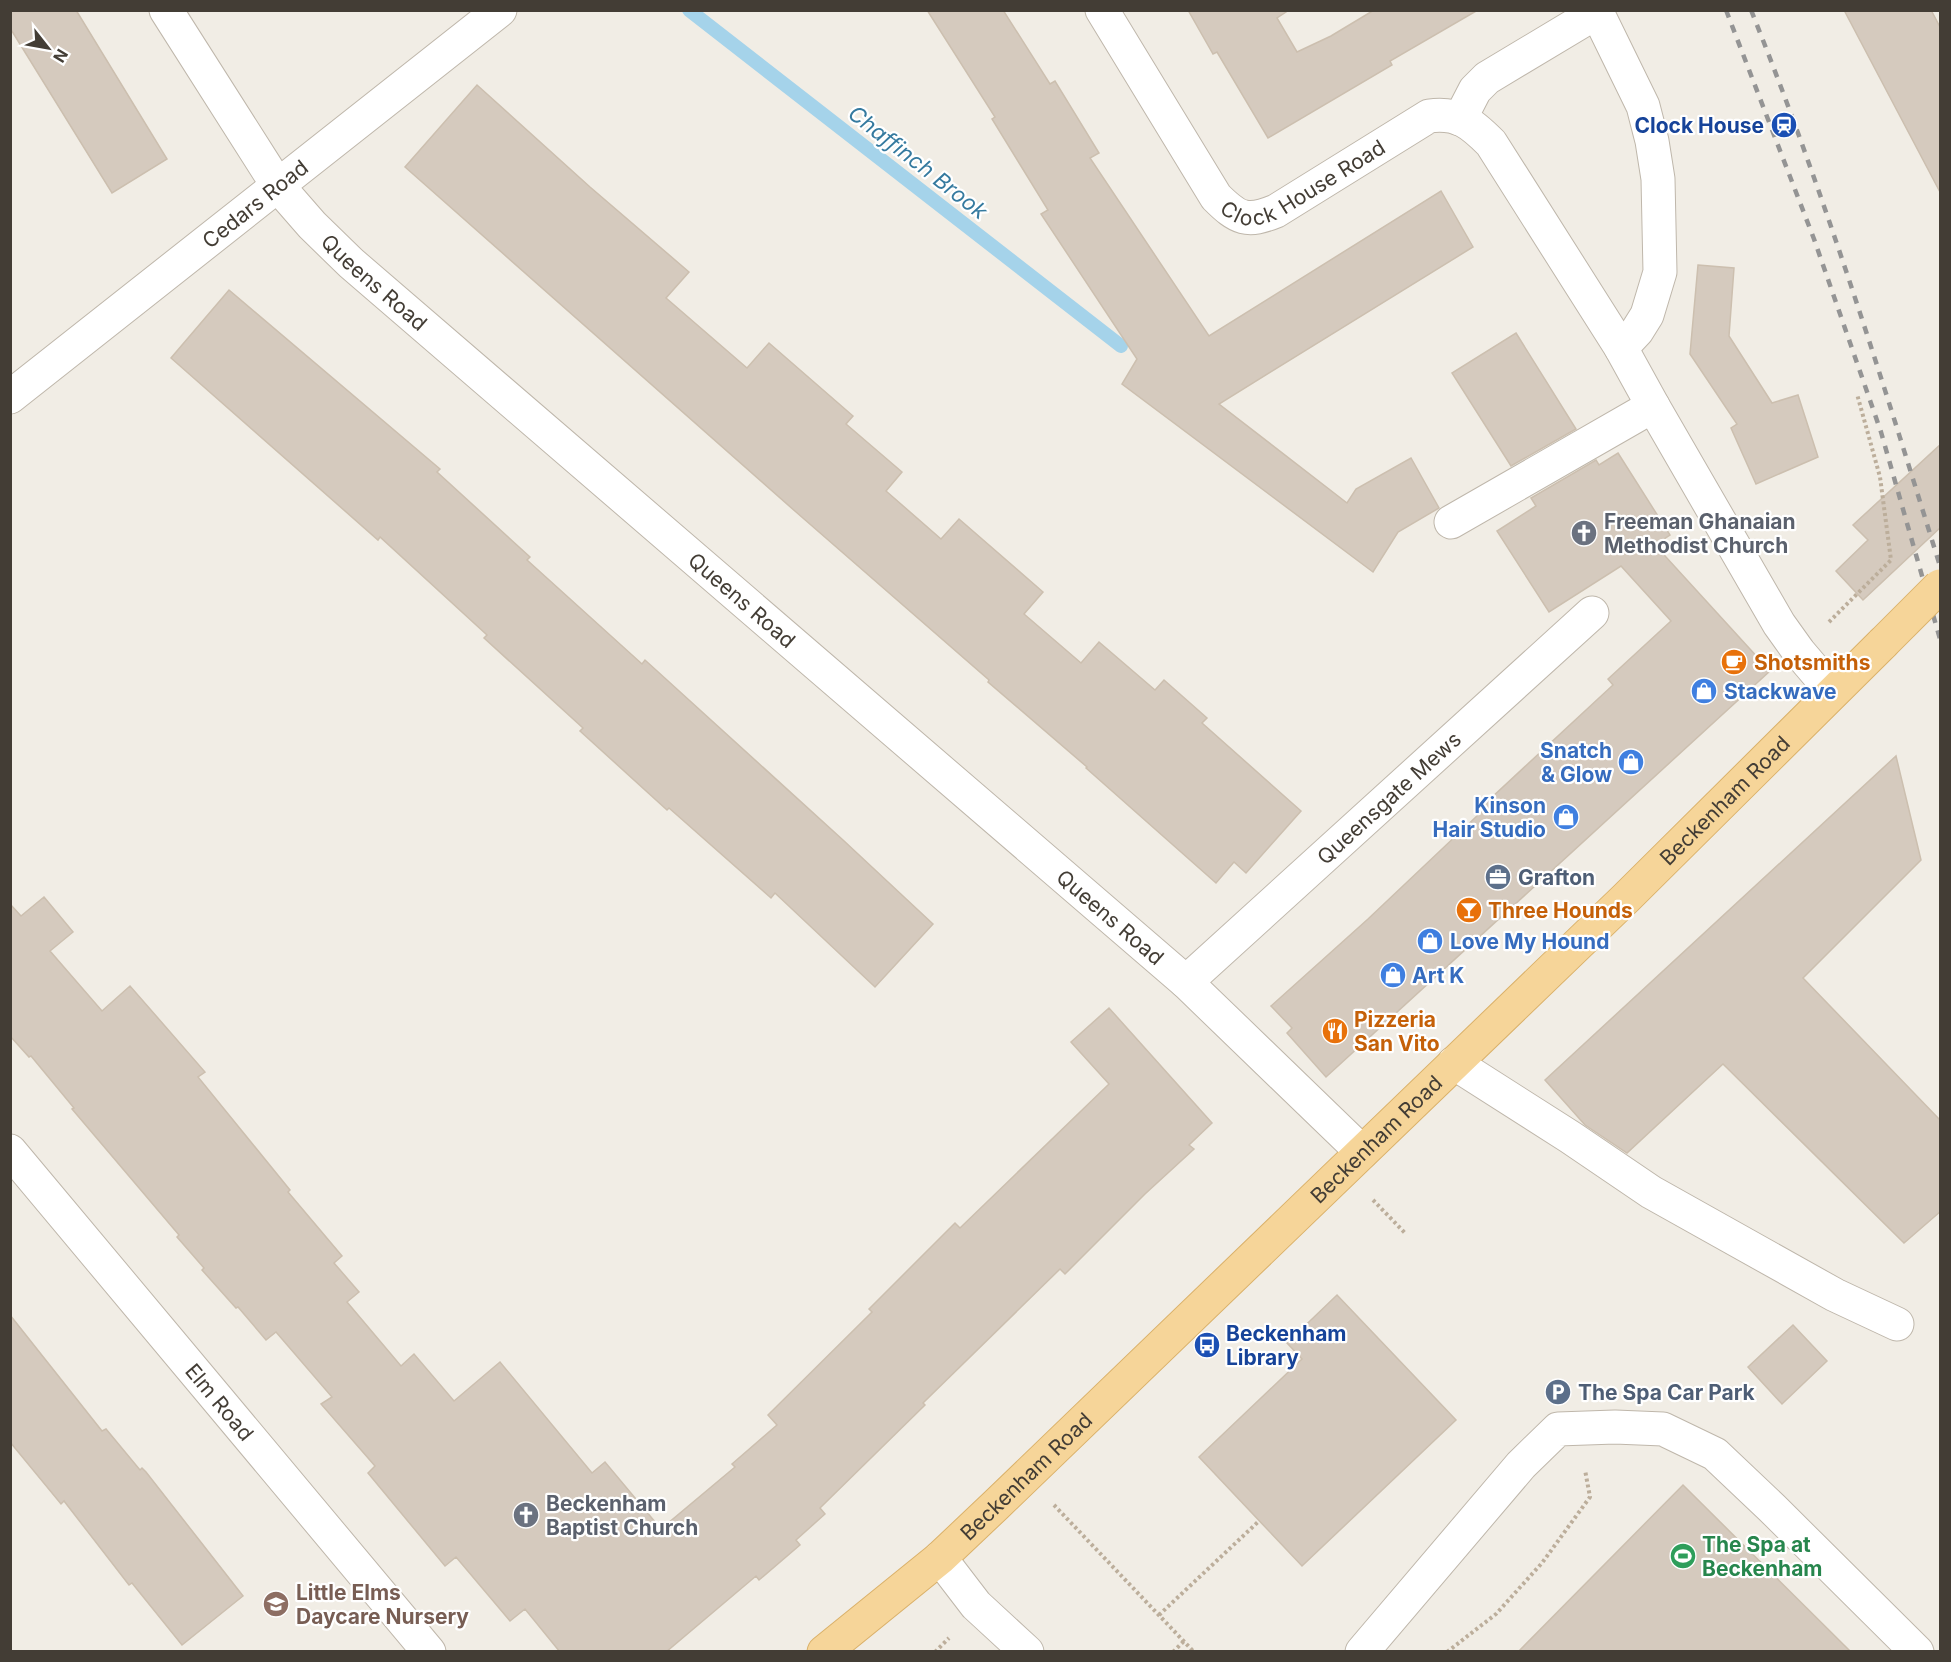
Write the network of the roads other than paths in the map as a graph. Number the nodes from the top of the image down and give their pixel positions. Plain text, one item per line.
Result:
1 (166, 10) edge
2 (500, 10) edge
3 (1102, 10) edge
4 (1596, 11) edge
5 (1460, 119) junction
6 (278, 186) junction
7 (1621, 348) junction
8 (10, 397) edge
9 (1653, 406) junction
10 (1451, 522) dead end
11 (1941, 586) edge
12 (1593, 613) dead end
13 (1833, 692) junction
14 (1186, 982) junction
15 (1454, 1064) junction
16 (10, 1152) edge
17 (1362, 1152) junction
18 (1897, 1324) dead end
19 (940, 1558) junction
20 (981, 1609) junction
21 (429, 1652) edge
22 (824, 1652) edge
23 (992, 1652) edge
24 (1027, 1652) edge
25 (1362, 1652) edge
26 (1917, 1652) edge

1 - 6 street, Queens Road
2 - 6 street, Cedars Road
3 - 5 street, Clock House Road
4 - 5 street
4 - 7 street
5 - 7 street, Clock House Road
6 - 8 street, Cedars Road
6 - 14 street, Queens Road
7 - 9 street, Clock House Road
9 - 10 street
9 - 13 street, Clock House Road
11 - 13 main road, Beckenham Road, bridge
12 - 14 street, Queensgate Mews
13 - 15 main road, Beckenham Road
14 - 17 street, Queens Road
15 - 17 main road, Beckenham Road
15 - 18 street
16 - 21 street, Elm Road
17 - 19 main road, Beckenham Road
19 - 20 street
19 - 22 main road, Beckenham Road
20 - 23 street
20 - 24 street
25 - 26 street

